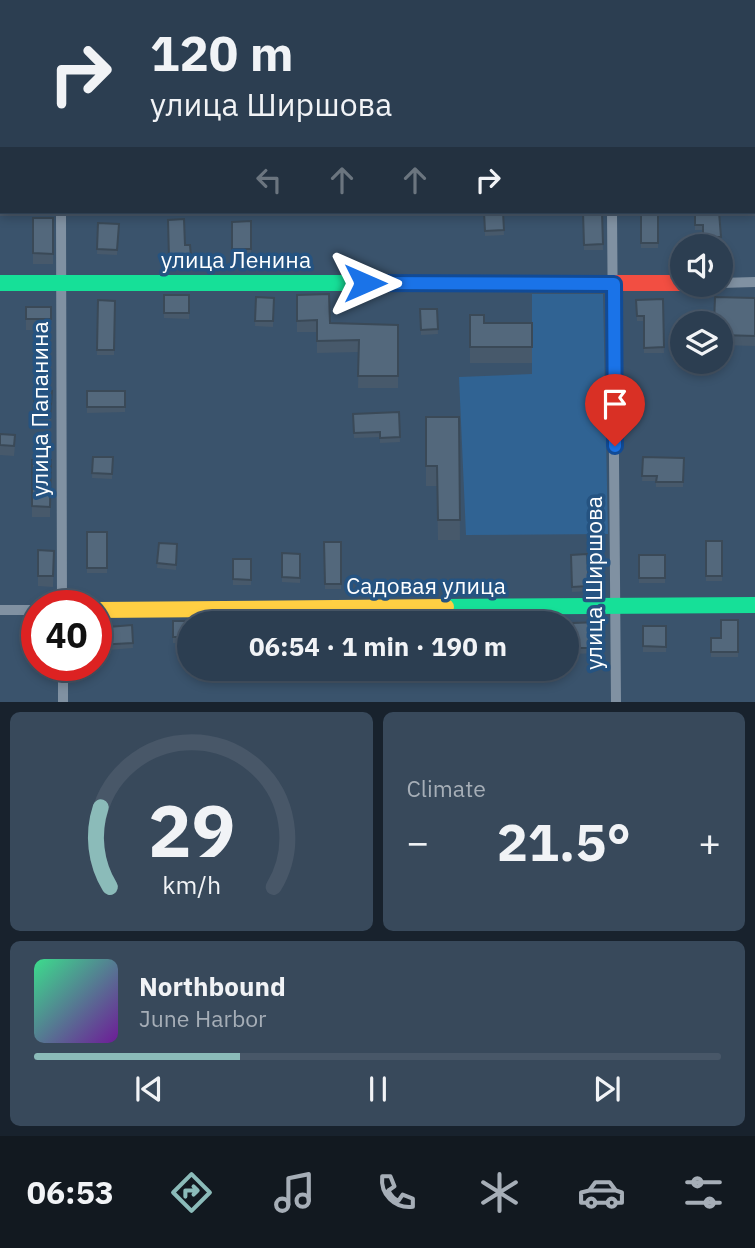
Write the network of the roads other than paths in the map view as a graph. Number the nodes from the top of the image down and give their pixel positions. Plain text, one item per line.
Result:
1 (61, 214) edge
2 (612, 214) edge
3 (61, 282) junction
4 (755, 282) edge
5 (0, 283) edge
6 (670, 283) edge
7 (733, 283) edge
8 (614, 284) junction
9 (62, 590) edge
10 (755, 606) edge
11 (616, 608) junction
12 (0, 610) edge
13 (21, 610) edge
14 (112, 610) edge
15 (63, 681) edge
16 (63, 702) edge
17 (616, 702) edge

1 - 3 street, улица Папанина
2 - 8 street, улица Ширшова
3 - 5 street, улица Ленина
3 - 8 street, улица Ленина
3 - 9 street, улица Папанина
4 - 7 street
6 - 8 street, улица Ленина
8 - 11 street, улица Ширшова
10 - 11 street, Садовая улица
11 - 14 street, Садовая улица
11 - 17 street, улица Ширшова
12 - 13 street
15 - 16 street

